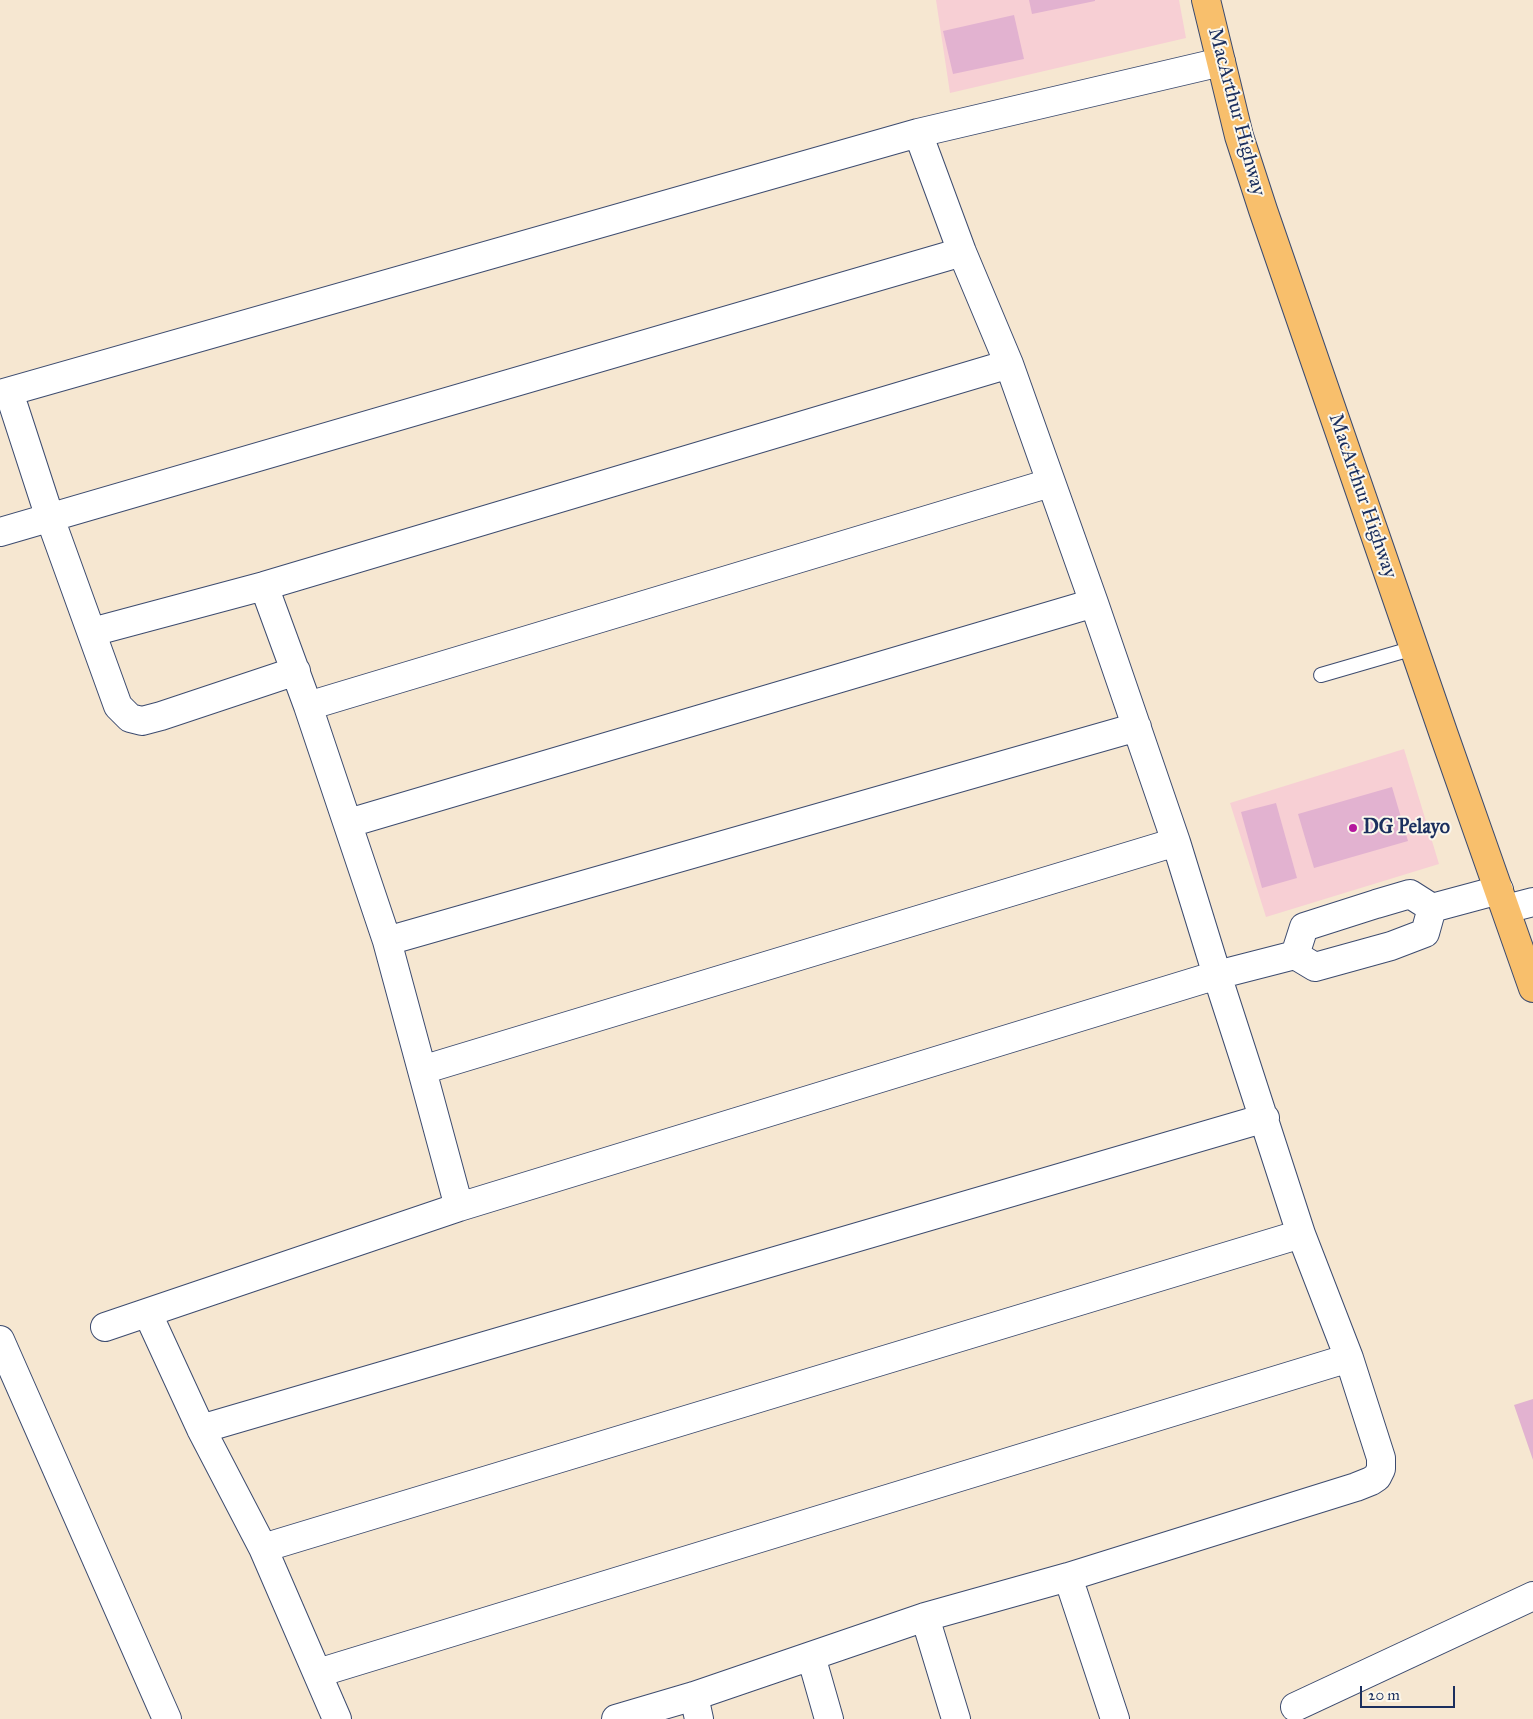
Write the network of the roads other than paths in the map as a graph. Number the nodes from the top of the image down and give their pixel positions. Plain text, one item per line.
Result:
1 (1206, 0) edge
2 (1221, 62) junction
3 (918, 133) junction
4 (962, 252) junction
5 (1009, 364) junction
6 (4, 393) edge
7 (1050, 483) junction
8 (50, 518) junction
9 (0, 532) edge
10 (264, 586) junction
11 (1094, 603) junction
12 (92, 632) junction
13 (1414, 648) junction
14 (296, 671) junction
15 (1321, 675) dead end
16 (308, 706) junction
17 (1137, 727) junction
18 (348, 823) junction
19 (1176, 842) junction
20 (1502, 900) junction
21 (1533, 902) edge
22 (1432, 908) junction
23 (387, 941) junction
24 (1295, 955) junction
25 (1217, 975) junction
26 (1533, 988) edge
27 (422, 1070) junction
28 (1265, 1118) junction
29 (459, 1207) junction
30 (1301, 1234) junction
31 (148, 1314) junction
32 (105, 1327) dead end
33 (2, 1351) edge
34 (1349, 1358) junction
35 (202, 1429) junction
36 (263, 1548) junction
37 (1068, 1577) junction
38 (1533, 1596) edge
39 (925, 1617) junction
40 (812, 1656) junction
41 (318, 1673) junction
42 (1295, 1706) dead end
43 (696, 1708) edge
44 (167, 1719) edge
45 (337, 1719) edge
46 (616, 1719) edge
47 (829, 1719) edge
48 (956, 1719) edge
49 (1115, 1719) edge

1 - 2 highway, MacArthur Highway
2 - 3 street
2 - 13 highway, MacArthur Highway
3 - 4 street
3 - 6 street
4 - 5 street
4 - 8 street
5 - 7 street
5 - 10 street
6 - 8 street
7 - 11 street
7 - 16 street
8 - 9 street
8 - 12 street
10 - 12 street
10 - 14 street
11 - 17 street
11 - 18 street
12 - 14 street
13 - 15 lane
13 - 20 highway, MacArthur Highway
14 - 16 street
16 - 18 street
17 - 19 street
17 - 23 street
18 - 23 street
19 - 25 street
19 - 27 street
20 - 21 street
20 - 22 street
20 - 26 highway, MacArthur Highway
22 - 24 street
22 - 24 street
23 - 27 street
24 - 25 street
25 - 28 street
25 - 29 street
27 - 29 street
28 - 30 street
28 - 35 street
29 - 31 street
30 - 34 street
30 - 36 street
31 - 32 street
31 - 35 street
33 - 44 street
34 - 37 street
34 - 41 street
35 - 36 street
36 - 41 street
37 - 39 street
37 - 49 street
38 - 42 street
39 - 40 street
39 - 48 street
40 - 43 street
40 - 47 street
41 - 45 street
43 - 46 street

